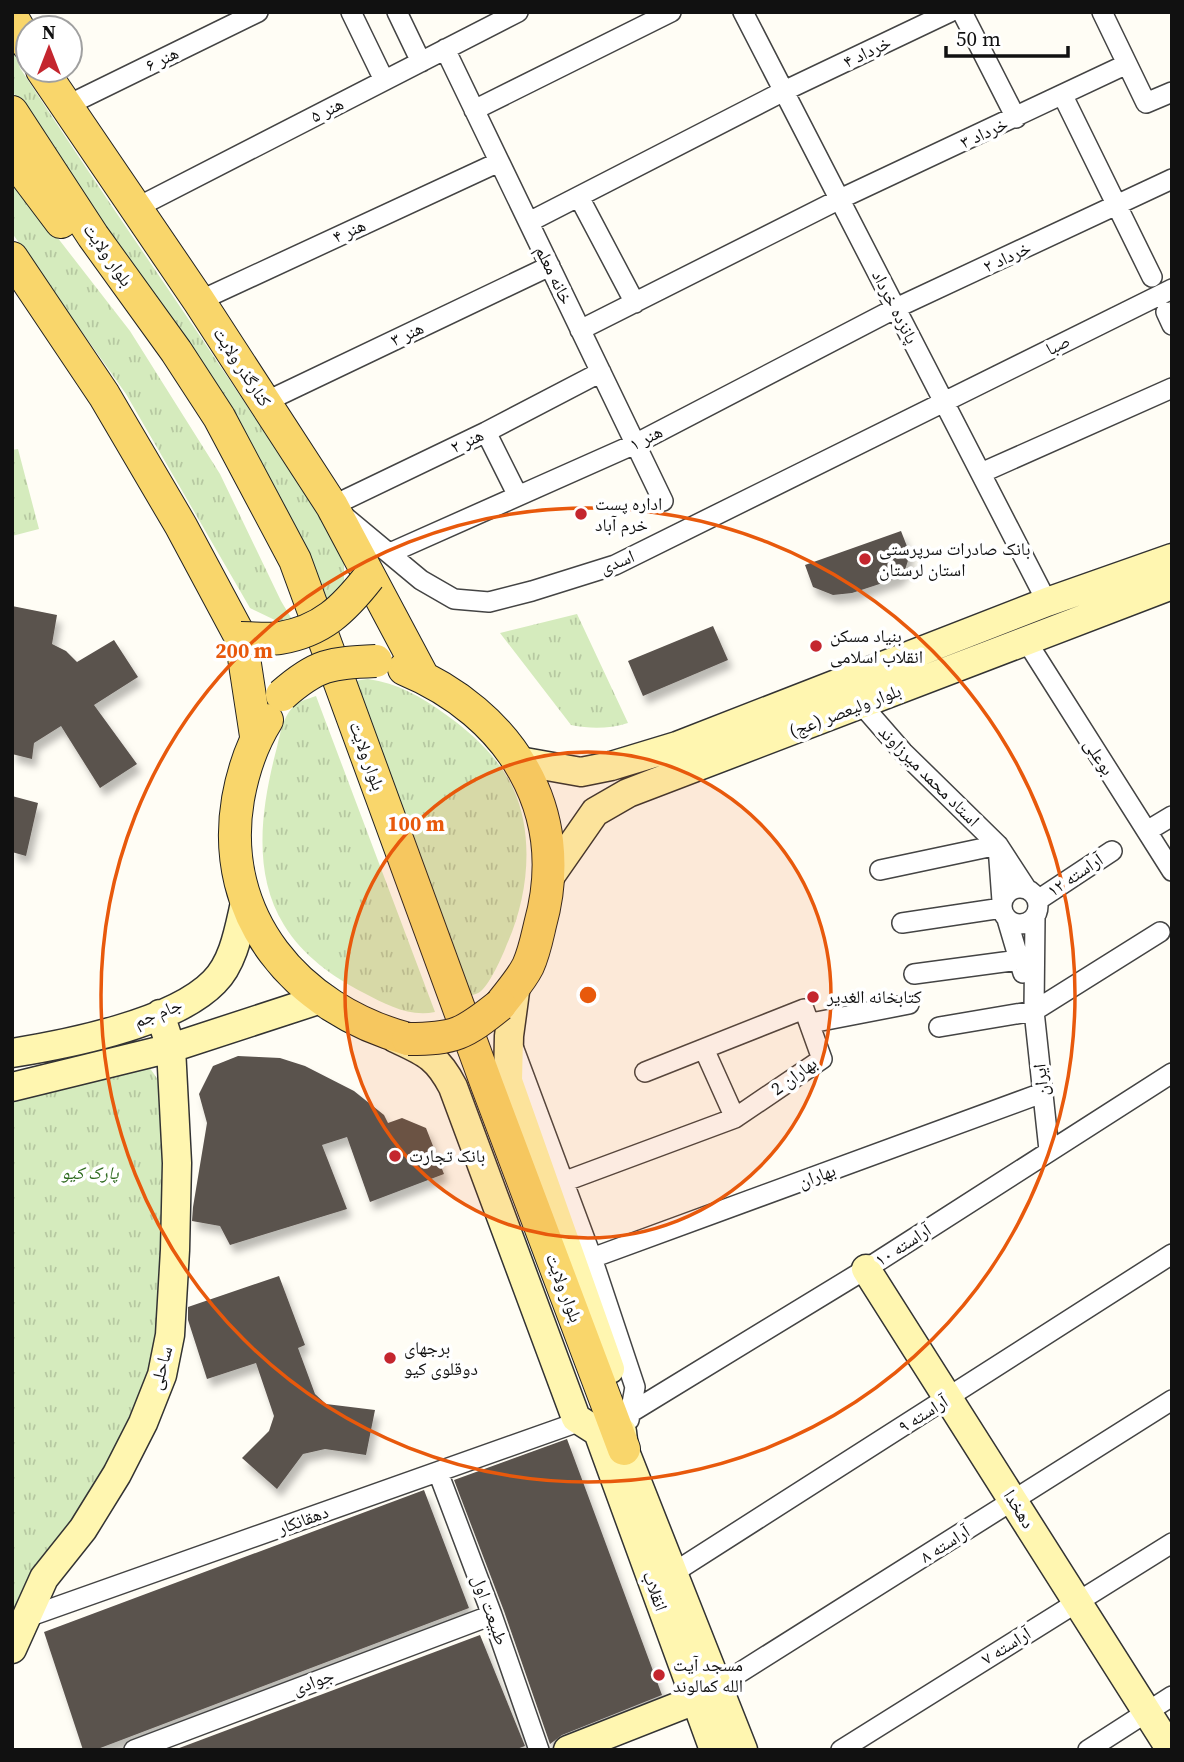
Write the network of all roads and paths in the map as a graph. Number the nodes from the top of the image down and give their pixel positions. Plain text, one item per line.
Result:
1 (258, 12) edge
2 (351, 12) edge
3 (397, 12) edge
4 (518, 12) edge
5 (671, 12) edge
6 (744, 12) edge
7 (950, 12) edge
8 (962, 12) edge
9 (1102, 12) edge
10 (445, 50) junction
11 (421, 62) junction
12 (1127, 64) junction
13 (384, 80) junction
14 (51, 84) edge
15 (784, 91) junction
16 (1172, 92) edge
17 (1063, 96) junction
18 (66, 106) junction
19 (474, 110) junction
20 (12, 112) edge
21 (1016, 118) junction
22 (12, 157) edge
23 (499, 162) junction
24 (1172, 179) edge
25 (579, 197) junction
26 (840, 200) junction
27 (1117, 206) junction
28 (136, 208) junction
29 (528, 222) junction
30 (12, 258) edge
31 (550, 266) junction
32 (1152, 277) dead end
33 (1172, 289) edge
34 (200, 301) junction
35 (635, 303) junction
36 (896, 309) junction
37 (580, 330) junction
38 (601, 372) junction
39 (1172, 387) edge
40 (265, 402) junction
41 (944, 402) junction
42 (486, 432) junction
43 (635, 444) junction
44 (981, 473) junction
45 (518, 496) junction
46 (663, 501) dead end
47 (332, 506) junction
48 (390, 553) junction
49 (1172, 558) edge
50 (369, 577) junction
51 (1172, 585) edge
52 (1047, 602) junction
53 (241, 638) junction
54 (1027, 642) junction
55 (423, 677) junction
56 (862, 705) junction
57 (256, 736) junction
58 (519, 761) junction
59 (580, 772) junction
60 (595, 813) junction
61 (1172, 816) edge
62 (1147, 831) junction
63 (998, 845) junction
64 (1112, 851) dead end
65 (880, 870) dead end
66 (1172, 871) edge
67 (549, 878) junction
68 (1033, 902) junction
69 (245, 903) junction
70 (1004, 909) junction
71 (902, 923) dead end
72 (1160, 932) dead end
73 (1019, 960) junction
74 (914, 974) dead end
75 (508, 995) junction
76 (321, 999) junction
77 (909, 1004) dead end
78 (1034, 1010) junction
79 (160, 1014) junction
80 (811, 1023) junction
81 (939, 1027) dead end
82 (395, 1035) junction
83 (509, 1036) junction
84 (171, 1048) junction
85 (704, 1049) junction
86 (12, 1053) edge
87 (645, 1072) dead end
88 (1172, 1073) edge
89 (12, 1087) edge
90 (1042, 1093) junction
91 (735, 1118) junction
92 (1049, 1150) junction
93 (563, 1182) junction
94 (1172, 1254) edge
95 (592, 1258) junction
96 (866, 1269) junction
97 (948, 1398) junction
98 (1172, 1399) edge
99 (631, 1413) junction
100 (589, 1426) junction
101 (624, 1449) junction
102 (438, 1472) junction
103 (1013, 1500) junction
104 (1172, 1543) edge
105 (673, 1573) junction
106 (1077, 1602) junction
107 (492, 1615) junction
108 (25, 1618) junction
109 (12, 1649) edge
110 (706, 1694) junction
111 (1172, 1696) edge
112 (1147, 1712) junction
113 (134, 1750) edge
114 (539, 1750) edge
115 (568, 1750) edge
116 (715, 1750) edge
117 (743, 1750) edge
118 (841, 1750) edge
119 (1088, 1750) edge
120 (1171, 1750) edge

1 - 18 street, هنر ۶
2 - 13 street
3 - 11 street
4 - 10 street, هنر ۵
5 - 19 street
6 - 15 street, پانزده خرداد
7 - 15 street, خرداد ۴
8 - 21 street
9 - 12 street
10 - 11 street, هنر ۵
10 - 19 street, خانه معلم
11 - 13 street, هنر ۵
12 - 16 street
12 - 17 street, خرداد ۳
13 - 28 street, هنر ۵
14 - 18 main road, کنارگذر ولایت
15 - 25 street, خرداد ۴
15 - 26 street, پانزده خرداد
17 - 21 street, خرداد ۳
17 - 27 street
18 - 28 main road, کنارگذر ولایت
19 - 23 street, خانه معلم
20 - 101 main road, بلوار ولایت
21 - 26 street, خرداد ۳
22 - 100 main road, بلوار ولایت
23 - 29 street, خانه معلم
23 - 34 street, هنر ۴
24 - 27 street, خرداد ۲
25 - 29 street, خرداد ۴
25 - 35 street
26 - 35 street
26 - 36 street, پانزده خرداد
27 - 32 street
27 - 36 street, خرداد ۲
28 - 34 main road, کنارگذر ولایت
29 - 31 street, خانه معلم
30 - 53 main road
31 - 37 street, خانه معلم
31 - 40 street, هنر ۳
33 - 41 street, صبا
34 - 40 main road, کنارگذر ولایت
35 - 37 street
36 - 41 street, پانزده خرداد
36 - 43 street, هنر ۱
37 - 38 street, خانه معلم
38 - 42 street, هنر ۲
38 - 43 street, خانه معلم
39 - 44 street
40 - 47 main road, کنارگذر ولایت
41 - 44 street, پانزده خرداد
41 - 48 street, اسدی
42 - 45 street
42 - 47 street, هنر ۲
43 - 45 street, هنر ۱
43 - 46 street, خانه معلم
44 - 52 street, پانزده خرداد
45 - 48 street, هنر ۱
47 - 48 street, اسدی
47 - 50 main road, کنارگذر ولایت
49 - 52 main road, بلوار ولیعصر (عج)
50 - 53 main road, bridge
50 - 55 main road, کنارگذر ولایت
51 - 54 main road, بلوار ولیعصر (عج)
52 - 59 main road, بلوار ولیعصر (عج)
53 - 57 main road
54 - 56 main road, بلوار ولیعصر (عج)
54 - 62 street, بوعلی
55 - 57 main road, bridge
55 - 58 main road
56 - 60 main road, بلوار ولیعصر (عج)
56 - 63 street, استاد محمد میرزاوند
57 - 69 main road
58 - 59 main road, بلوار ولیعصر (عج)
58 - 67 main road
59 - 60 main road
60 - 67 main road, بلوار ولیعصر (عج)
61 - 62 street
62 - 66 street, بوعلی
63 - 65 street
63 - 68 street
63 - 70 street, ایران
64 - 68 street, ۱۲ آراسته
67 - 75 main road
68 - 70 street, ۱۲ آراسته
68 - 70 street
68 - 78 street, ایران
69 - 76 main road
69 - 79 main road, جام جم
70 - 71 street
70 - 73 street, ایران
72 - 78 street
73 - 74 street
73 - 78 street, ایران
75 - 82 main road, bridge
75 - 83 main road, انقلاب
76 - 82 main road
76 - 84 main road, جام جم
77 - 80 street
78 - 81 street
78 - 90 street, ایران
79 - 84 main road, ساحلی
79 - 86 main road, جام جم
80 - 85 street
80 - 91 street, بهاران 2
82 - 100 main road, انقلاب
83 - 93 street
83 - 101 main road, انقلاب
84 - 89 main road, جام جم
84 - 108 main road, ساحلی
85 - 87 street
85 - 91 street
88 - 92 street, آراسته ۱۰
90 - 92 street, ایران
90 - 95 street, بهاران
91 - 93 street, بهاران 2
92 - 96 street, آراسته ۱۰
93 - 95 street
94 - 97 street, آراسته ۹
95 - 99 street
96 - 97 main road, دهخدا
96 - 99 street, آراسته ۱۰
97 - 103 main road, دهخدا
97 - 105 street, آراسته ۹
98 - 103 street, آراسته ۸
99 - 101 street
100 - 102 street, دهقانکار
100 - 110 main road, انقلاب
101 - 105 main road, انقلاب
102 - 107 street, طبیعت اول
102 - 108 street, دهقانکار
103 - 106 main road, دهخدا
103 - 110 street, آراسته ۸
104 - 106 street, آراسته ۷
105 - 110 main road, انقلاب
106 - 112 main road, دهخدا
106 - 118 street, آراسته ۷
107 - 113 street, جوادی
107 - 114 street, طبیعت اول
108 - 109 main road, ساحلی
110 - 115 main road
110 - 116 main road, انقلاب
110 - 117 main road, انقلاب
111 - 112 street
112 - 119 street
112 - 120 main road, دهخدا

